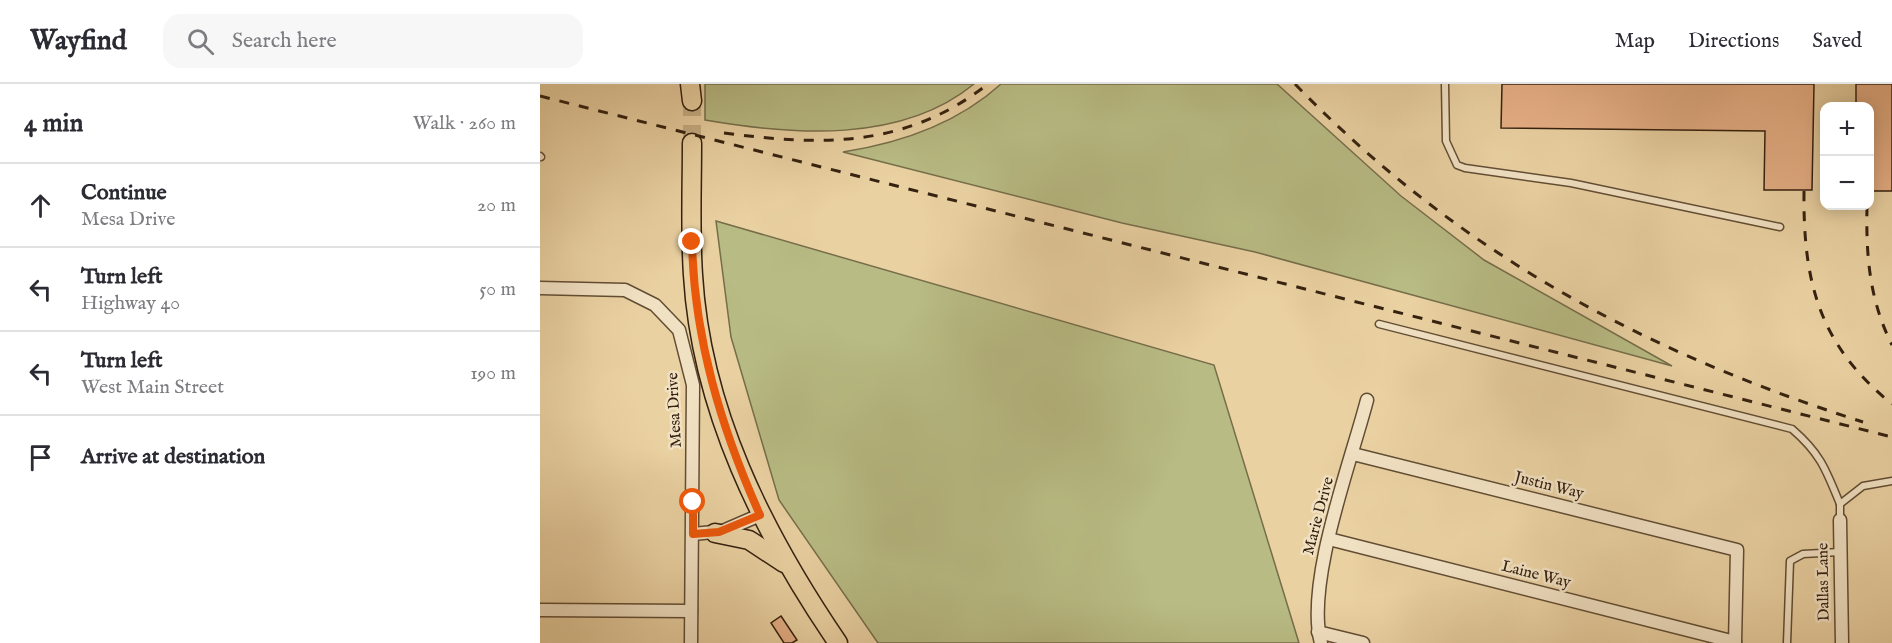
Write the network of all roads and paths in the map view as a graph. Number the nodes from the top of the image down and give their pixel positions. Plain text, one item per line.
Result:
1 (1445, 84) edge
2 (692, 143) tunnel mouth
3 (1780, 227) dead end
4 (540, 288) edge
5 (1379, 324) dead end
6 (1367, 400) dead end
7 (1353, 454) junction
8 (1892, 481) edge
9 (1840, 504) junction
10 (760, 515) junction
11 (1840, 520) joint
12 (715, 533) junction
13 (693, 534) junction
14 (1329, 539) junction
15 (1840, 552) junction
16 (788, 566) junction
17 (540, 610) edge
18 (691, 611) junction
19 (1319, 637) edge
20 (691, 643) edge
21 (838, 643) edge
22 (1363, 643) edge
23 (1735, 643) edge
24 (1787, 643) edge
25 (1842, 643) edge

1 - 3 lane
2 - 10 main road
4 - 13 street, Mesa Drive
5 - 9 lane
6 - 7 street, Marie Drive
7 - 14 street, Marie Drive
7 - 23 street, Justin Way
8 - 9 lane
9 - 11 lane
10 - 12 street
10 - 16 main road
11 - 15 street, Dallas Lane
12 - 13 street
12 - 16 main road
13 - 18 street, Mesa Drive
14 - 19 street, Marie Drive
14 - 23 street, Laine Way
15 - 24 lane
15 - 25 street, Dallas Lane
16 - 21 main road
17 - 18 street
18 - 20 street, Mesa Drive
19 - 22 street

